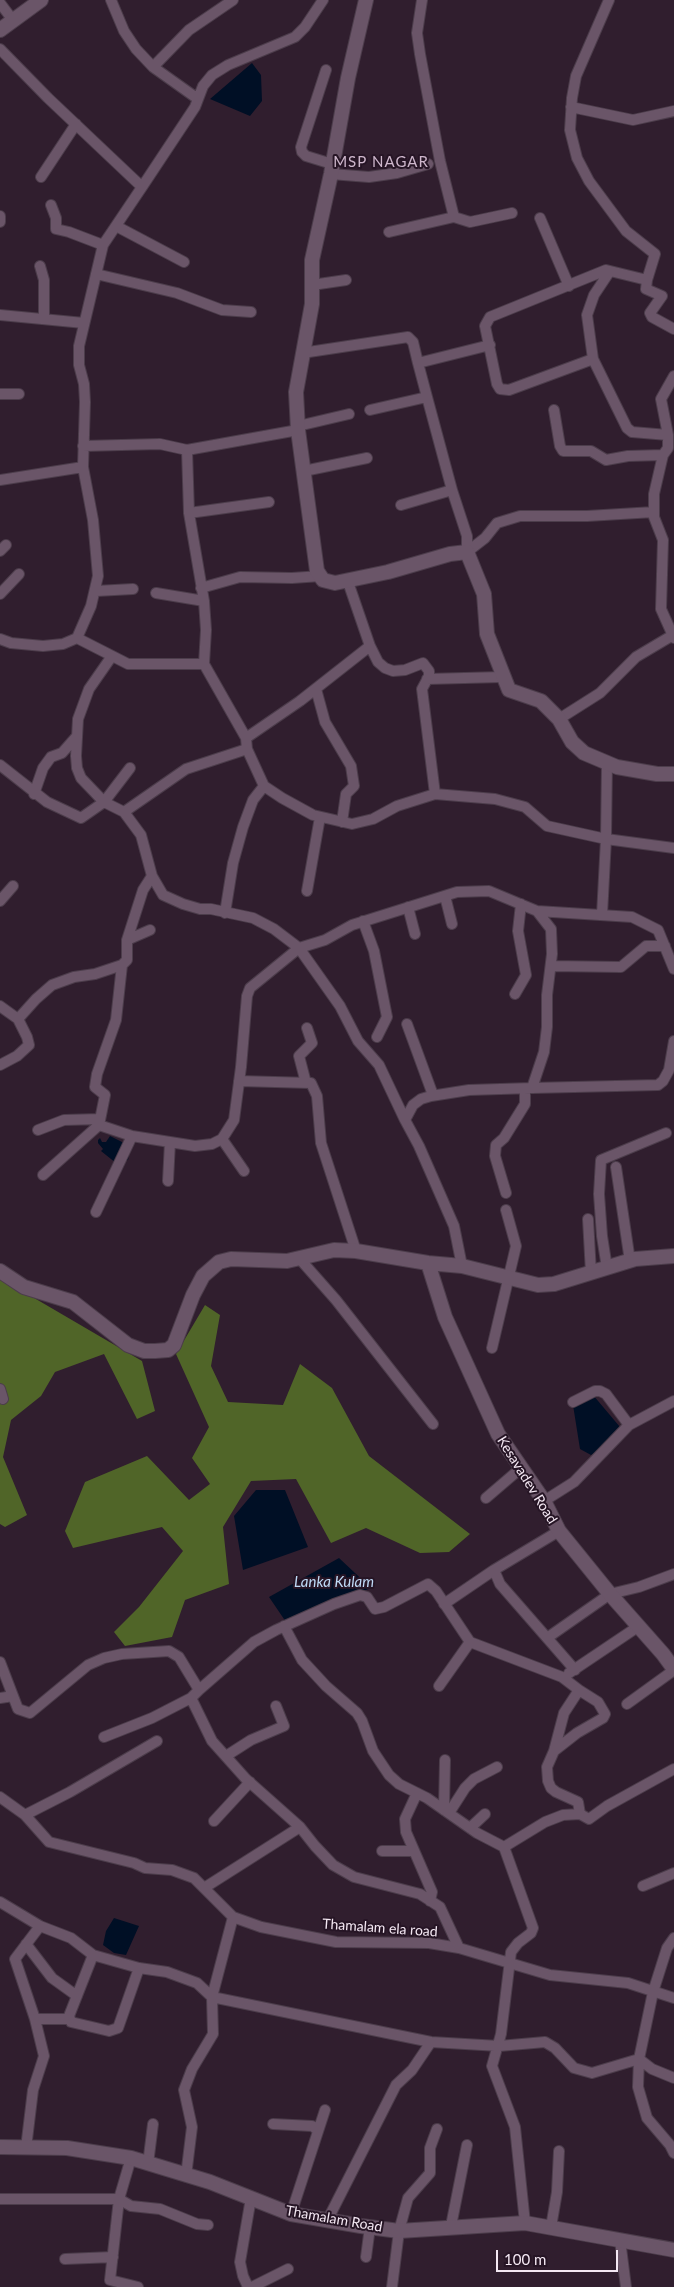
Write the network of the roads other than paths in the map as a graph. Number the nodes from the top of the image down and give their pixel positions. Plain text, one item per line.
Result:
1 (40, 0) edge
2 (110, 0) edge
3 (233, 0) edge
4 (323, 0) edge
5 (366, 0) edge
6 (422, 0) edge
7 (609, 0) edge
8 (0, 3) edge
9 (12, 19) junction
10 (0, 30) edge
11 (0, 49) edge
12 (153, 67) junction
13 (326, 70) dead end
14 (198, 99) junction
15 (570, 108) junction
16 (674, 111) edge
17 (76, 124) junction
18 (428, 164) dead end
19 (331, 169) junction
20 (41, 177) dead end
21 (142, 187) junction
22 (51, 205) dead end
23 (512, 213) dead end
24 (0, 216) edge
25 (454, 217) junction
26 (540, 218) dead end
27 (0, 222) edge
28 (116, 226) junction
29 (389, 232) dead end
30 (104, 245) junction
31 (184, 262) dead end
32 (40, 266) dead end
33 (610, 271) junction
34 (96, 274) junction
35 (346, 280) dead end
36 (647, 280) junction
37 (312, 285) junction
38 (569, 286) junction
39 (251, 312) dead end
40 (0, 315) edge
41 (44, 317) junction
42 (84, 322) junction
43 (674, 329) edge
44 (490, 345) junction
45 (302, 354) junction
46 (593, 359) junction
47 (418, 363) junction
48 (674, 376) edge
49 (0, 394) edge
50 (19, 394) dead end
51 (427, 397) junction
52 (370, 410) dead end
53 (554, 410) dead end
54 (349, 414) dead end
55 (298, 428) junction
56 (668, 435) junction
57 (83, 446) junction
58 (187, 450) junction
59 (663, 455) junction
60 (367, 458) dead end
61 (83, 467) junction
62 (304, 471) junction
63 (0, 480) edge
64 (452, 490) junction
65 (268, 502) dead end
66 (401, 504) dead end
67 (654, 512) junction
68 (189, 513) junction
69 (467, 552) junction
70 (19, 574) dead end
71 (321, 576) junction
72 (347, 579) junction
73 (201, 588) junction
74 (133, 589) dead end
75 (96, 591) junction
76 (156, 593) dead end
77 (0, 594) edge
78 (204, 601) junction
79 (674, 636) edge
80 (77, 638) junction
81 (0, 639) edge
82 (370, 646) junction
83 (112, 656) junction
84 (204, 664) junction
85 (502, 677) junction
86 (427, 679) junction
87 (316, 689) junction
88 (559, 719) junction
89 (77, 736) junction
90 (246, 738) junction
91 (247, 748) junction
92 (607, 762) junction
93 (0, 765) edge
94 (130, 768) dead end
95 (674, 774) edge
96 (264, 786) junction
97 (34, 794) junction
98 (435, 794) junction
99 (104, 802) junction
100 (124, 812) junction
101 (320, 817) junction
102 (342, 822) junction
103 (606, 839) junction
104 (674, 848) edge
105 (152, 876) junction
106 (13, 886) dead end
107 (307, 891) dead end
108 (445, 896) junction
109 (0, 901) edge
110 (521, 904) junction
111 (408, 907) junction
112 (537, 911) junction
113 (225, 913) junction
114 (602, 915) junction
115 (363, 921) junction
116 (452, 924) dead end
117 (150, 930) dead end
118 (415, 934) dead end
119 (127, 940) junction
120 (665, 946) junction
121 (299, 948) junction
122 (122, 965) junction
123 (551, 966) junction
124 (674, 969) edge
125 (515, 994) dead end
126 (0, 1006) edge
127 (18, 1019) junction
128 (406, 1024) dead end
129 (307, 1028) dead end
130 (377, 1037) dead end
131 (674, 1041) edge
132 (0, 1065) edge
133 (239, 1081) junction
134 (306, 1083) junction
135 (528, 1089) junction
136 (434, 1095) junction
137 (405, 1120) junction
138 (99, 1122) junction
139 (38, 1130) dead end
140 (666, 1133) dead end
141 (132, 1136) junction
142 (222, 1139) junction
143 (170, 1142) junction
144 (616, 1167) dead end
145 (244, 1171) dead end
146 (43, 1175) dead end
147 (168, 1181) dead end
148 (506, 1193) dead end
149 (506, 1210) dead end
150 (96, 1212) dead end
151 (588, 1219) dead end
152 (356, 1251) junction
153 (674, 1256) edge
154 (299, 1258) junction
155 (630, 1261) junction
156 (428, 1263) junction
157 (462, 1266) junction
158 (607, 1268) junction
159 (0, 1271) edge
160 (591, 1273) junction
161 (509, 1278) junction
162 (492, 1348) dead end
163 (674, 1401) edge
164 (573, 1402) dead end
165 (433, 1424) dead end
166 (629, 1424) junction
167 (522, 1468) junction
168 (486, 1498) dead end
169 (544, 1501) junction
170 (559, 1531) junction
171 (494, 1570) junction
172 (674, 1574) edge
173 (610, 1594) junction
174 (444, 1604) junction
175 (284, 1626) junction
176 (639, 1626) junction
177 (547, 1638) junction
178 (470, 1642) junction
179 (0, 1662) edge
180 (674, 1669) edge
181 (575, 1670) junction
182 (562, 1677) junction
183 (440, 1686) dead end
184 (199, 1690) junction
185 (579, 1690) junction
186 (13, 1696) junction
187 (0, 1698) edge
188 (191, 1698) junction
189 (627, 1704) dead end
190 (276, 1706) dead end
191 (104, 1737) dead end
192 (158, 1740) dead end
193 (554, 1751) junction
194 (226, 1756) junction
195 (445, 1760) dead end
196 (497, 1767) dead end
197 (674, 1769) edge
198 (250, 1782) junction
199 (417, 1793) junction
200 (0, 1797) edge
201 (446, 1811) junction
202 (485, 1814) dead end
203 (580, 1814) junction
204 (25, 1815) junction
205 (214, 1821) dead end
206 (300, 1827) junction
207 (470, 1828) junction
208 (504, 1848) junction
209 (382, 1851) dead end
210 (413, 1851) junction
211 (674, 1873) edge
212 (643, 1886) dead end
213 (204, 1888) junction
214 (430, 1901) junction
215 (0, 1902) edge
216 (233, 1917) junction
217 (40, 1926) junction
218 (674, 1938) edge
219 (26, 1944) junction
220 (459, 1948) junction
221 (93, 1955) junction
222 (510, 1964) junction
223 (138, 1968) junction
224 (653, 1992) junction
225 (77, 1996) junction
226 (212, 1997) junction
227 (674, 1998) edge
228 (35, 2019) junction
229 (69, 2019) junction
230 (431, 2042) junction
231 (499, 2046) junction
232 (639, 2058) junction
233 (674, 2078) edge
234 (325, 2110) dead end
235 (152, 2124) dead end
236 (273, 2124) dead end
237 (437, 2129) dead end
238 (318, 2130) junction
239 (467, 2146) dead end
240 (0, 2147) edge
241 (26, 2148) junction
242 (559, 2151) dead end
243 (674, 2153) edge
244 (131, 2158) junction
245 (148, 2164) junction
246 (186, 2176) junction
247 (251, 2198) junction
248 (0, 2199) edge
249 (119, 2199) junction
250 (291, 2214) junction
251 (328, 2219) junction
252 (525, 2223) junction
253 (208, 2225) dead end
254 (451, 2226) junction
255 (370, 2227) junction
256 (551, 2228) junction
257 (399, 2231) junction
258 (620, 2240) junction
259 (674, 2250) edge
260 (113, 2257) junction
261 (366, 2257) dead end
262 (65, 2259) dead end
263 (288, 2270) dead end
264 (111, 2283) edge
265 (138, 2287) edge
266 (248, 2287) edge
267 (252, 2287) edge
268 (392, 2287) edge
269 (626, 2287) edge

1 - 9 street
2 - 12 street
3 - 12 street
4 - 14 street
5 - 19 street
6 - 25 street
7 - 15 street
8 - 9 street
9 - 10 street
11 - 17 street
12 - 14 street
13 - 19 street
14 - 21 street
15 - 16 street
15 - 36 street
17 - 20 street
17 - 21 street
18 - 19 street
19 - 37 street
21 - 28 street
22 - 30 street
23 - 25 street
24 - 27 street
25 - 29 street
26 - 38 street
28 - 30 street
28 - 31 street
30 - 34 street
32 - 41 street
33 - 36 street
33 - 38 street
33 - 46 street
34 - 39 street
34 - 42 street
35 - 37 street
36 - 43 street
37 - 45 street
38 - 44 street
40 - 41 street
41 - 42 street
42 - 57 street
44 - 46 street
44 - 47 street
45 - 47 street
45 - 55 street
46 - 56 street
47 - 51 street
48 - 56 street
49 - 50 street
51 - 52 street
51 - 64 street
53 - 59 street
54 - 55 street
55 - 58 street
55 - 62 street
56 - 59 street
57 - 58 street
57 - 61 street
58 - 68 street
59 - 67 street
60 - 62 street
61 - 63 street
61 - 75 street
62 - 71 street
64 - 66 street
64 - 69 street
65 - 68 street
67 - 69 street
67 - 79 street
68 - 73 street
69 - 72 street
69 - 85 street
70 - 77 street
71 - 72 street
71 - 73 street
72 - 82 street
73 - 78 street
74 - 75 street
75 - 80 street
76 - 78 street
78 - 84 street
79 - 88 street
80 - 81 street
80 - 83 street
82 - 86 street
82 - 87 street
83 - 84 street
83 - 89 street
84 - 90 street
85 - 86 street
85 - 88 street
86 - 98 street
87 - 90 street
87 - 102 street
88 - 92 street
89 - 97 street
89 - 99 street
90 - 91 street
91 - 96 street
91 - 100 street
92 - 95 street
92 - 103 street
93 - 97 street
94 - 99 street
96 - 101 street
96 - 113 street
97 - 99 street
98 - 102 street
98 - 103 street
99 - 100 street
100 - 105 street
101 - 102 street
101 - 107 street
103 - 104 street
103 - 114 street
105 - 113 street
105 - 119 street
106 - 109 street
108 - 110 street
108 - 111 street
108 - 116 street
110 - 112 street
110 - 125 street
111 - 115 street
111 - 118 street
112 - 114 street
112 - 123 street
113 - 121 street
114 - 120 street
115 - 121 street
115 - 130 street
117 - 119 street
119 - 122 street
120 - 123 street
120 - 124 street
121 - 133 street
121 - 137 street
122 - 127 street
122 - 138 street
123 - 135 street
126 - 127 street
127 - 132 street
128 - 136 street
129 - 134 street
131 - 135 street
133 - 134 street
133 - 142 street
134 - 152 street
135 - 136 street
135 - 148 street
136 - 137 street
137 - 157 street
138 - 139 street
138 - 141 street
138 - 146 street
140 - 158 street
141 - 143 street
141 - 150 street
142 - 143 street
142 - 145 street
143 - 147 street
144 - 155 street
149 - 161 street
151 - 160 street
152 - 154 street
152 - 156 street
153 - 155 street
154 - 159 street
154 - 165 street
155 - 158 street
156 - 157 street
156 - 167 street, Kesavadev Road
157 - 161 street
158 - 160 street
160 - 161 street
161 - 162 street
163 - 166 street
164 - 166 street
166 - 169 street
167 - 168 street
167 - 169 street, Kesavadev Road
169 - 170 street, Kesavadev Road
170 - 171 street
170 - 173 street, Kesavadev Road
171 - 174 street
171 - 177 street
172 - 173 street
173 - 176 street, Kesavadev Road
173 - 177 street
174 - 175 street
174 - 178 street
175 - 184 street
175 - 199 street
176 - 180 street, Kesavadev Road
176 - 181 street
177 - 181 street
178 - 182 street
178 - 183 street
179 - 186 street
180 - 189 street
181 - 182 street
182 - 185 street
184 - 186 street
184 - 188 street
185 - 193 street
185 - 193 street
186 - 187 street
188 - 191 street
188 - 194 street
190 - 194 street
192 - 204 street
193 - 203 street
194 - 198 street
195 - 201 street
196 - 201 street
197 - 203 street
198 - 205 street
198 - 206 street
199 - 201 street
199 - 210 street
200 - 204 street, Thamalam ela road
201 - 207 street
202 - 207 street
203 - 208 street
204 - 213 street, Thamalam ela road
206 - 213 street
206 - 214 street
207 - 208 street
208 - 222 street
209 - 210 street
210 - 214 street
211 - 212 street
213 - 216 street, Thamalam ela road
214 - 220 street
215 - 217 street
216 - 220 street, Thamalam ela road
216 - 226 street
217 - 219 street
217 - 221 street
218 - 224 street
219 - 225 street
219 - 228 street
220 - 222 street, Thamalam ela road
221 - 223 street
221 - 225 street
222 - 224 street, Thamalam ela road
222 - 231 street
223 - 226 street
223 - 229 street
224 - 227 street, Thamalam ela road
224 - 232 street
225 - 229 street
226 - 230 street
226 - 246 street
228 - 229 street
228 - 241 street
230 - 231 street
230 - 251 street
231 - 232 street
231 - 252 street
232 - 233 street
232 - 243 street
234 - 238 street
235 - 245 street
236 - 238 street
237 - 257 street
238 - 250 street
239 - 254 street
240 - 241 street, Thamalam Road
241 - 244 street, Thamalam Road
242 - 256 street
244 - 245 street, Thamalam Road
244 - 249 street
245 - 246 street, Thamalam Road
246 - 247 street, Thamalam Road
247 - 250 street, Thamalam Road
247 - 266 street
248 - 249 street
249 - 253 street
249 - 260 street
250 - 251 street, Thamalam Road
251 - 255 street, Thamalam Road
252 - 254 street, Thamalam Road
252 - 256 street, Thamalam Road
254 - 257 street, Thamalam Road
255 - 257 street, Thamalam Road
255 - 261 street
256 - 258 street, Thamalam Road
257 - 268 street
258 - 259 street, Thamalam Road
258 - 269 street
260 - 262 street
260 - 264 street
263 - 267 street
264 - 265 street

